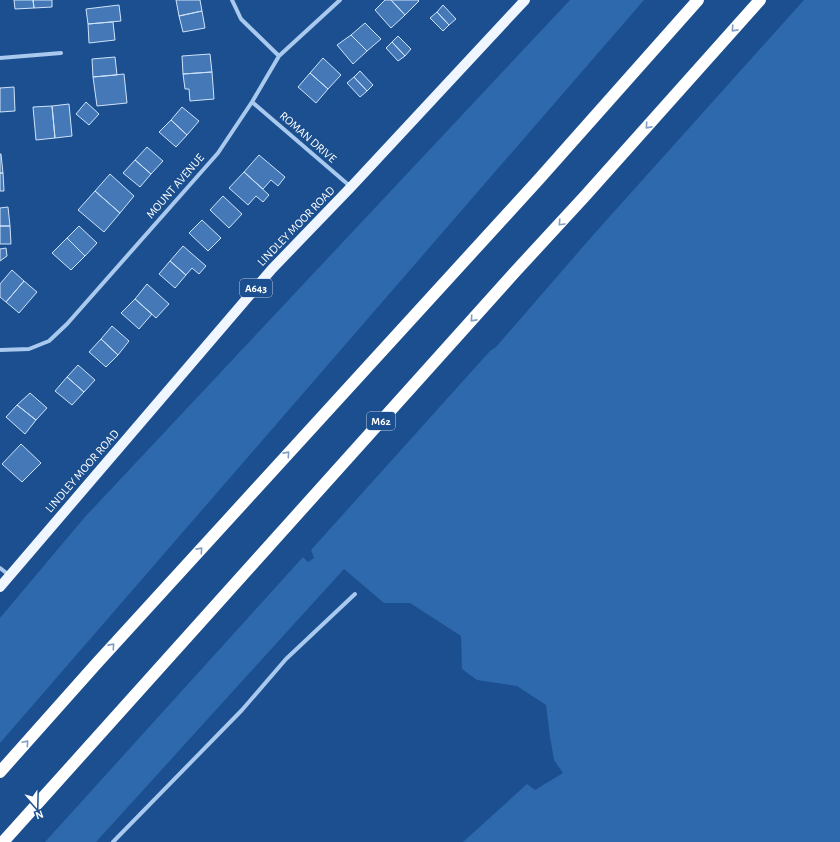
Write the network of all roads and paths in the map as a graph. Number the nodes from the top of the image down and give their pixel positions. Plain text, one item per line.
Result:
1 (232, 0) edge
2 (340, 0) edge
3 (525, 0) edge
4 (698, 0) edge
5 (760, 0) edge
6 (61, 53) dead end
7 (279, 56) junction
8 (0, 58) edge
9 (252, 102) junction
10 (351, 187) junction
11 (0, 350) edge
12 (0, 568) edge
13 (10, 576) junction
14 (0, 587) edge
15 (355, 594) dead end
16 (0, 772) edge
17 (4, 842) edge
18 (113, 842) edge

1 - 7 street
2 - 7 street, MOUNT AVENUE
3 - 10 main road, LINDLEY MOOR ROAD / A643
16 -> 4 highway
5 -> 17 highway, M62
6 - 8 street
7 - 9 street, MOUNT AVENUE
9 - 10 street, ROMAN DRIVE
9 - 11 street, MOUNT AVENUE
10 - 13 main road, LINDLEY MOOR ROAD / A643
12 - 13 street
13 - 14 main road, LINDLEY MOOR ROAD / A643
15 - 18 street

